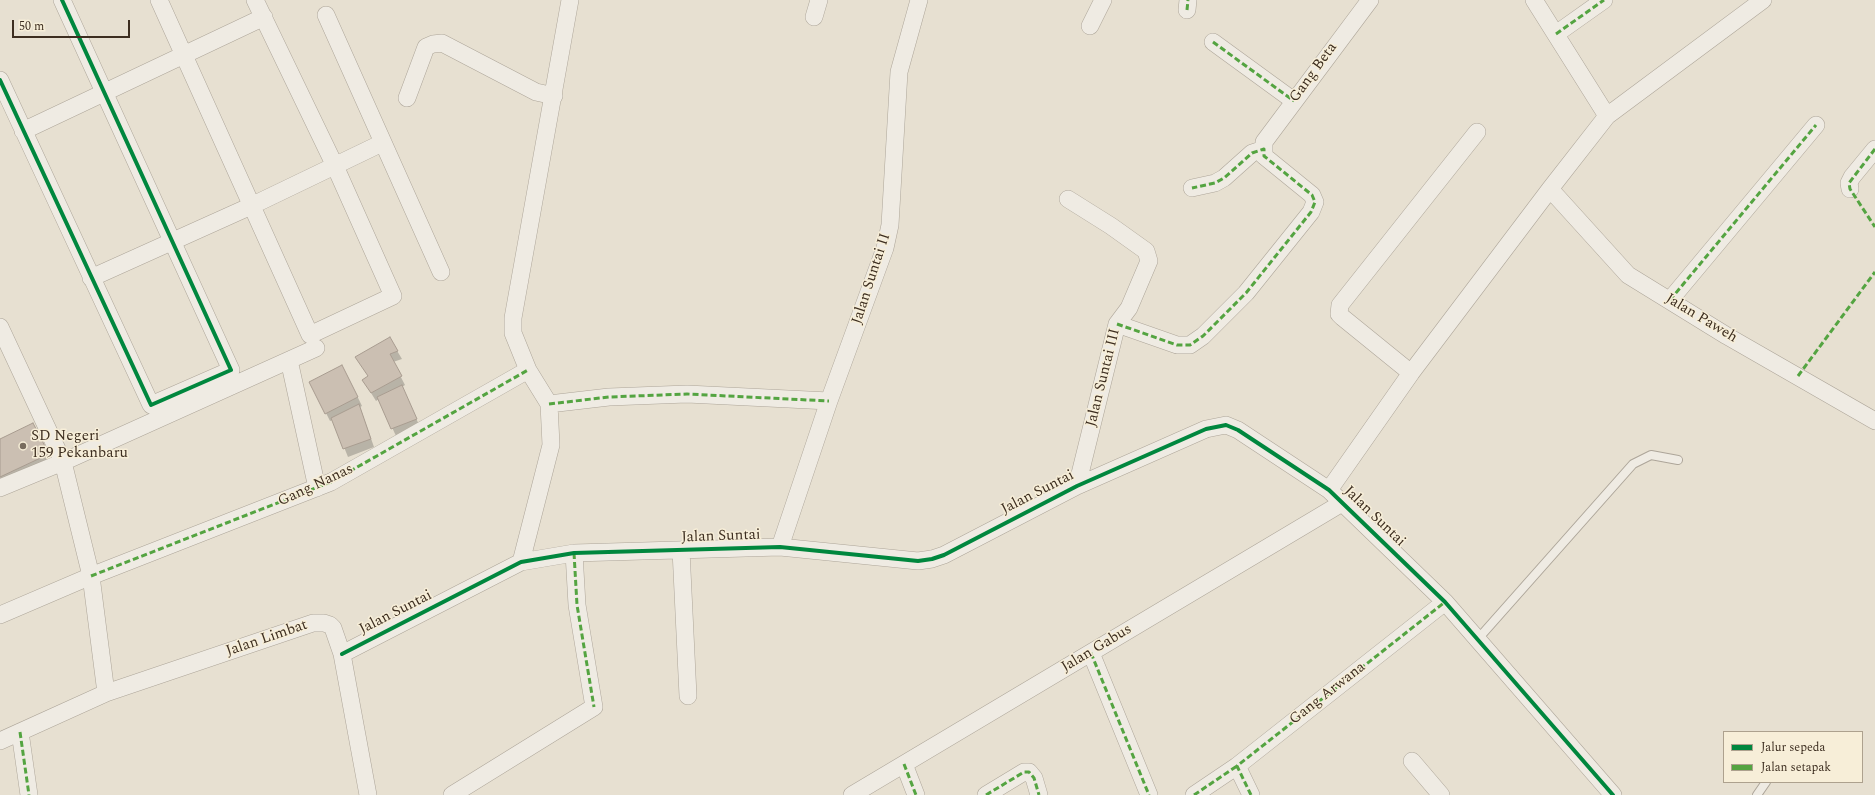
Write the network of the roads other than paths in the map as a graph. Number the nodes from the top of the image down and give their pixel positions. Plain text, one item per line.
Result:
1 (62, 0) edge
2 (159, 0) edge
3 (255, 0) edge
4 (570, 0) edge
5 (820, 0) edge
6 (919, 0) edge
7 (1102, 0) edge
8 (1370, 0) edge
9 (1534, 0) edge
10 (1604, 0) edge
11 (1763, 0) edge
12 (326, 15) dead end
13 (264, 17) junction
14 (814, 17) dead end
15 (1090, 26) dead end
16 (1556, 34) junction
17 (1212, 42) dead end
18 (184, 56) junction
19 (0, 80) edge
20 (104, 94) junction
21 (554, 96) junction
22 (407, 98) dead end
23 (1294, 101) junction
24 (1607, 116) junction
25 (1816, 125) dead end
26 (23, 131) junction
27 (1477, 132) dead end
28 (382, 143) junction
29 (1264, 149) junction
30 (1875, 149) edge
31 (334, 166) junction
32 (1192, 188) dead end
33 (1550, 189) junction
34 (1850, 190) dead end
35 (1068, 199) dead end
36 (251, 206) junction
37 (172, 242) junction
38 (440, 272) dead end
39 (91, 278) junction
40 (1670, 300) junction
41 (1117, 324) junction
42 (0, 327) edge
43 (316, 348) dead end
44 (289, 360) junction
45 (528, 370) junction
46 (1411, 373) junction
47 (830, 401) junction
48 (549, 404) junction
49 (1875, 421) edge
50 (1678, 460) dead end
51 (63, 462) junction
52 (1077, 486) junction
53 (0, 488) edge
54 (317, 488) junction
55 (1329, 490) junction
56 (1342, 503) junction
57 (780, 547) junction
58 (681, 550) junction
59 (574, 553) junction
60 (521, 562) junction
61 (91, 576) junction
62 (1444, 602) junction
63 (0, 615) edge
64 (1477, 640) junction
65 (1091, 653) junction
66 (342, 654) junction
67 (106, 694) junction
68 (688, 696) dead end
69 (20, 732) junction
70 (0, 741) edge
71 (1412, 761) dead end
72 (904, 764) junction
73 (1237, 766) junction
74 (1765, 783) edge
75 (1609, 794) edge
76 (29, 795) edge
77 (368, 795) edge
78 (452, 795) edge
79 (852, 795) edge
80 (916, 795) edge
81 (986, 795) edge
82 (1039, 795) edge
83 (1149, 795) edge
84 (1194, 795) edge
85 (1250, 795) edge
86 (1441, 795) edge
87 (1757, 795) edge

1 - 20 street
2 - 18 street
3 - 13 street
4 - 21 street
5 - 14 street
6 - 47 street, Jalan Suntai II
7 - 15 street
8 - 23 street, Gang Beta
9 - 16 street
10 - 16 street
11 - 24 street
12 - 28 street
13 - 18 street
13 - 31 street
16 - 24 street
17 - 23 street
18 - 20 street
18 - 36 street
19 - 26 street
20 - 26 street
20 - 37 street
21 - 22 street
21 - 45 street
23 - 29 street, Gang Beta
24 - 33 street
25 - 40 street
26 - 39 street
27 - 46 street
28 - 31 street
28 - 38 street
29 - 32 street
29 - 41 street
30 - 34 street
31 - 36 street
31 - 36 street
33 - 40 street, Jalan Paweh
33 - 46 street
35 - 41 street, Jalan Suntai III
36 - 37 street
37 - 39 street
37 - 39 street
40 - 49 street, Jalan Paweh
41 - 52 street, Jalan Suntai III
42 - 51 street
43 - 44 street
44 - 51 street
44 - 54 street
45 - 48 street
45 - 54 street, Gang Nanas
46 - 55 street
47 - 48 street
47 - 57 street, Jalan Suntai II
48 - 60 street
50 - 64 lane
51 - 53 street
51 - 61 street
52 - 55 street, Jalan Suntai
52 - 57 street, Jalan Suntai
54 - 61 street, Gang Nanas
55 - 56 street, Jalan Suntai
56 - 62 street, Jalan Suntai
56 - 65 street, Jalan Gabus
57 - 58 street, Jalan Suntai
58 - 59 street, Jalan Suntai
58 - 68 street
59 - 60 street, Jalan Suntai
59 - 78 street
60 - 66 street, Jalan Suntai
61 - 63 street, Gang Nanas
61 - 67 street
62 - 64 street, Jalan Suntai
62 - 73 street, Gang Arwana
64 - 75 street, Jalan Suntai
65 - 72 street, Jalan Gabus
65 - 83 street
66 - 67 street, Jalan Limbat
66 - 77 street, Jalan Limbat
67 - 69 street
69 - 70 street
69 - 76 street
71 - 86 street
72 - 79 street, Jalan Gabus
72 - 80 street
73 - 84 street, Gang Arwana
73 - 85 street
74 - 87 lane
81 - 82 street

